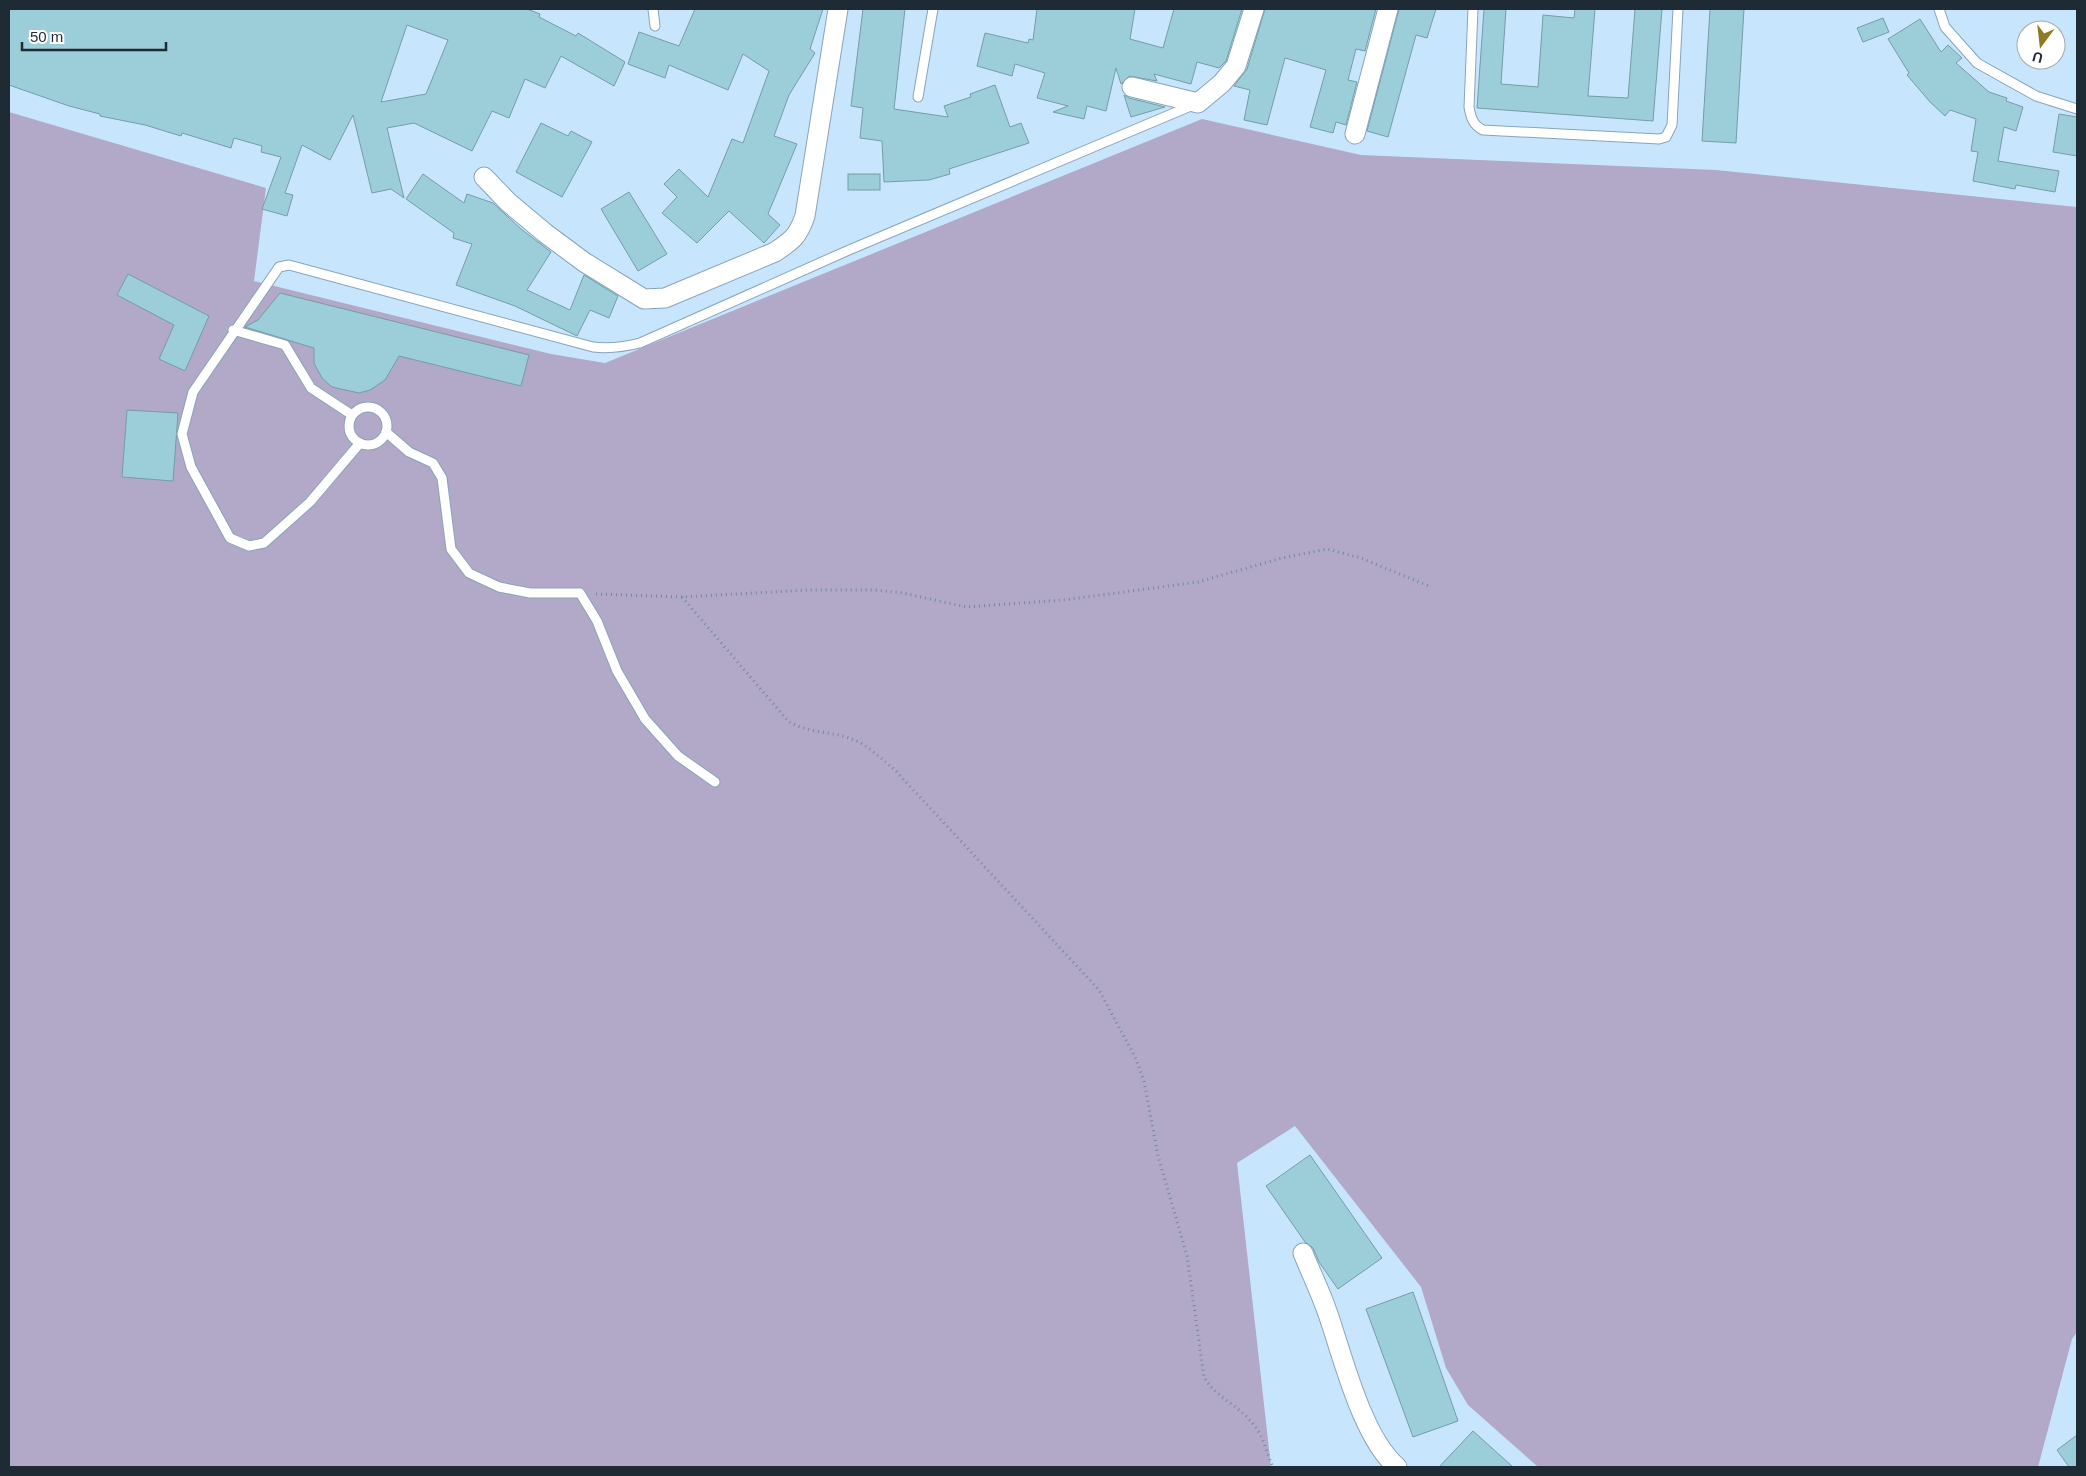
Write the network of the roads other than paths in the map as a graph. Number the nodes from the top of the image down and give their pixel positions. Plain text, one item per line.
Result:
1 (653, 9) edge
2 (838, 9) edge
3 (933, 9) edge
4 (1254, 9) edge
5 (1388, 9) edge
6 (1473, 9) edge
7 (1678, 9) edge
8 (1939, 9) edge
9 (655, 26) dead end
10 (1132, 87) dead end
11 (918, 98) dead end
12 (1198, 103) junction
13 (2077, 109) edge
14 (1355, 134) dead end
15 (484, 177) dead end
16 (233, 330) junction
17 (352, 416) junction
18 (386, 432) junction
19 (360, 443) junction
20 (715, 782) dead end
21 (1303, 1253) dead end
22 (1386, 1465) edge

1 - 9 lane
2 - 15 street
3 - 11 lane
4 - 12 street
5 - 14 street
6 - 7 lane
8 - 13 lane
10 - 12 street
12 - 16 lane
16 - 17 lane
16 - 19 lane
17 - 18 lane
17 - 19 lane
18 - 19 lane
18 - 20 lane
21 - 22 street

